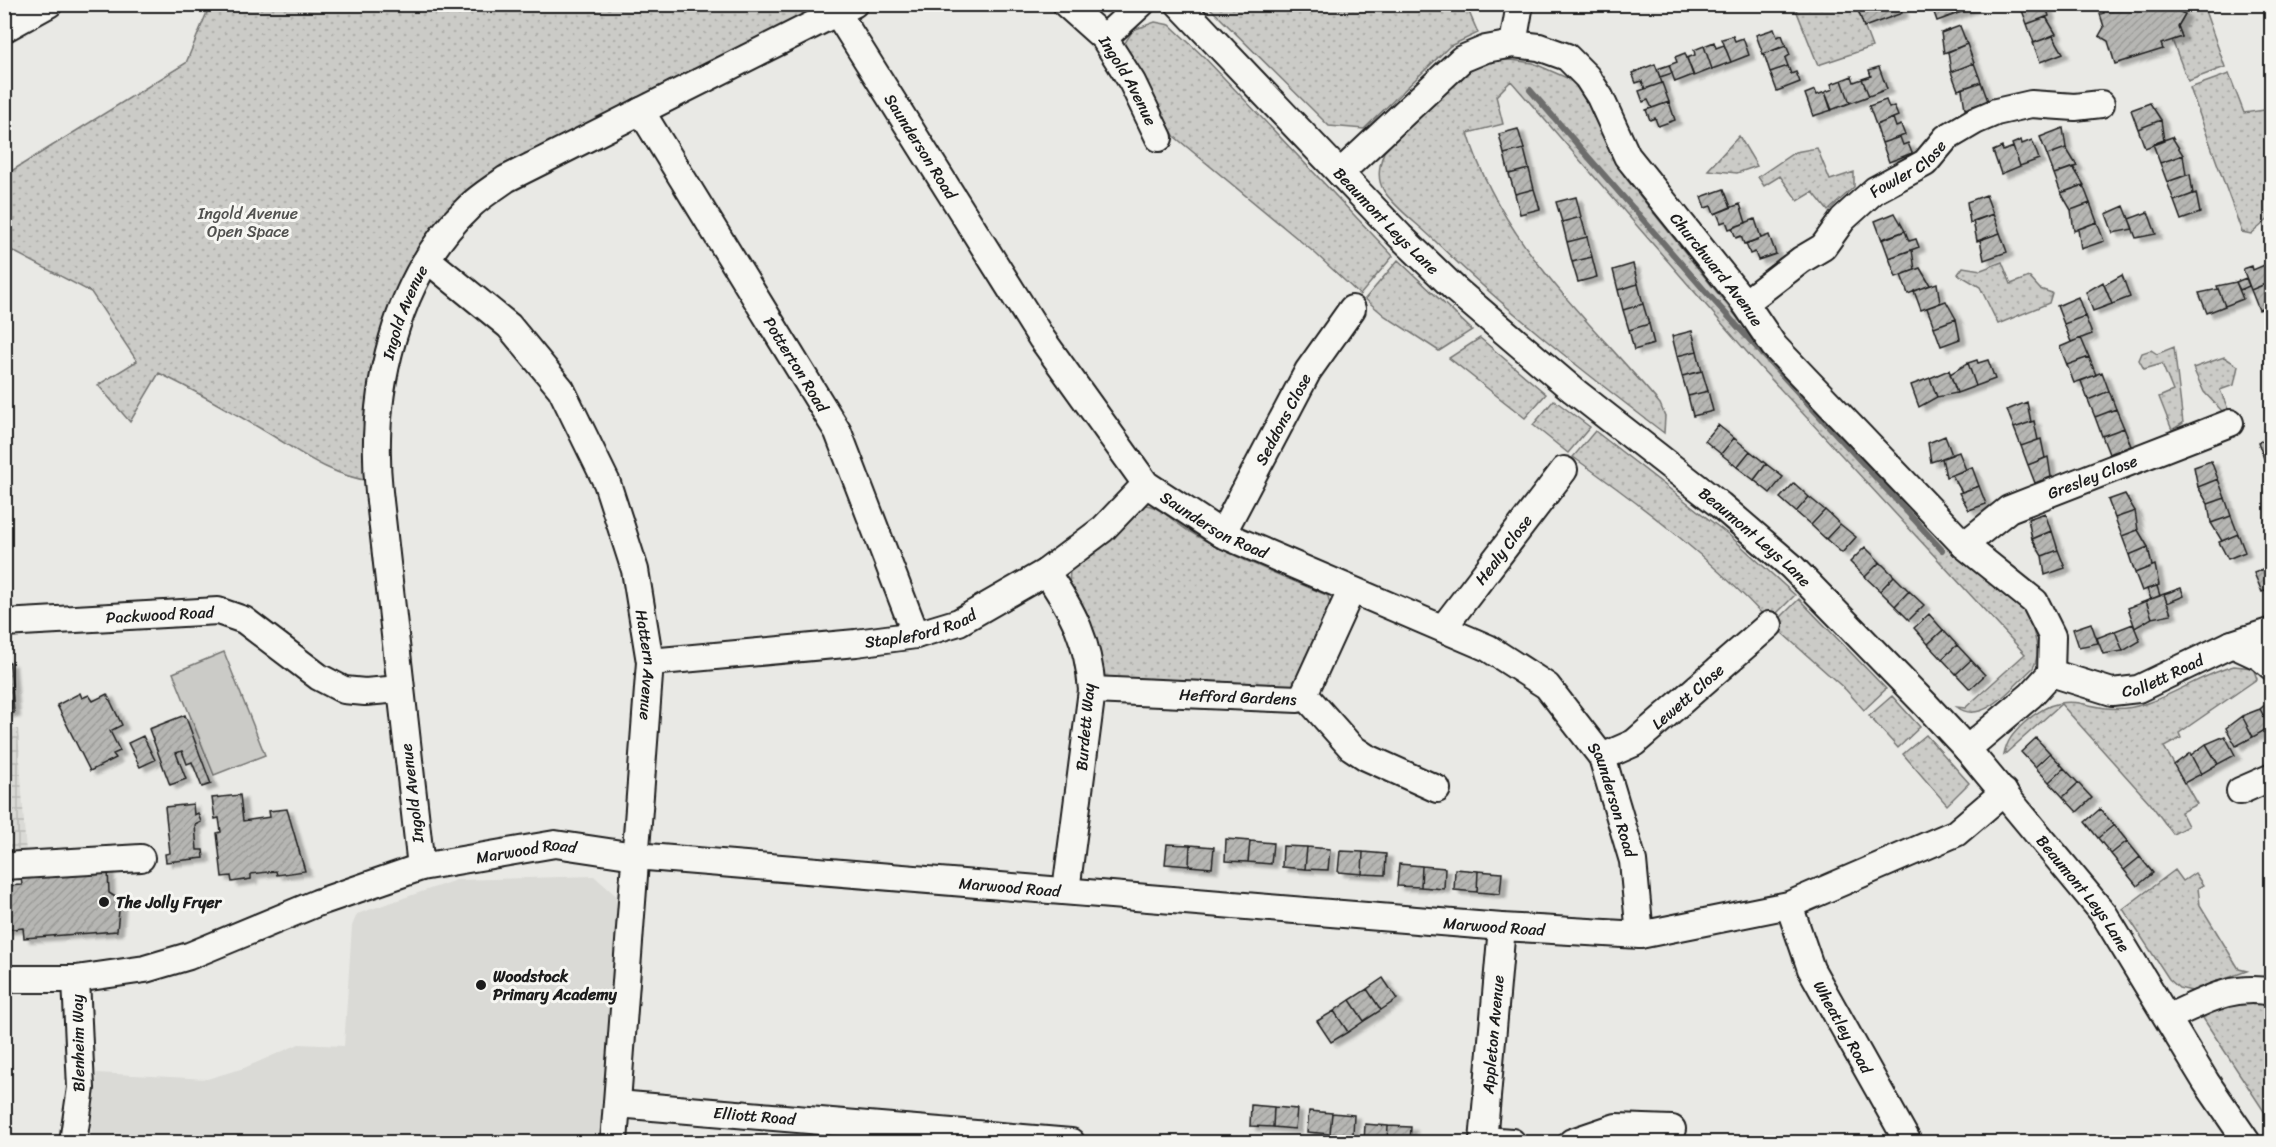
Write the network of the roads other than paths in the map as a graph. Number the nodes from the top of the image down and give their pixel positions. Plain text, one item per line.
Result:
1 (50, 4) edge
2 (1066, 4) edge
3 (1141, 4) edge
4 (1179, 4) edge
5 (1520, 4) edge
6 (846, 9) edge
7 (4, 29) edge
8 (1104, 38) junction
9 (1513, 45) junction
10 (2101, 104) dead end
11 (641, 111) junction
12 (1159, 138) dead end
13 (1340, 173) junction
14 (428, 260) junction
15 (1745, 303) junction
16 (1352, 309) dead end
17 (2230, 423) dead end
18 (1564, 470) dead end
19 (1146, 484) junction
20 (1222, 534) junction
21 (1964, 545) junction
22 (1046, 572) junction
23 (1351, 591) junction
24 (4, 623) edge
25 (1769, 625) dead end
26 (1443, 628) junction
27 (2271, 632) edge
28 (916, 635) junction
29 (2232, 644) junction
30 (650, 662) junction
31 (2271, 667) edge
32 (2051, 673) junction
33 (400, 689) junction
34 (1092, 690) junction
35 (1304, 694) junction
36 (1967, 748) junction
37 (1602, 757) junction
38 (2271, 777) edge
39 (1437, 789) dead end
40 (2240, 791) dead end
41 (2004, 792) junction
42 (635, 856) junction
43 (141, 858) dead end
44 (4, 866) edge
45 (421, 867) junction
46 (1066, 891) junction
47 (1789, 905) junction
48 (1502, 927) junction
49 (1640, 935) junction
50 (4, 979) edge
51 (76, 979) junction
52 (2271, 992) edge
53 (2169, 1017) junction
54 (617, 1104) junction
55 (1672, 1129) dead end
56 (1483, 1141) edge
57 (73, 1143) edge
58 (614, 1143) edge
59 (1071, 1143) edge
60 (1512, 1143) edge
61 (1572, 1143) edge
62 (1908, 1143) edge
63 (2247, 1143) edge

1 - 7 street
2 - 8 street, Ingold Avenue
3 - 8 street
4 - 13 street, Beaumont Leys Lane
5 - 9 street
6 - 11 street, Ingold Avenue
6 - 19 street, Saunderson Road
8 - 12 street, Ingold Avenue
9 - 13 street, Churchward Avenue
9 - 15 street, Churchward Avenue
10 - 15 street, Fowler Close
11 - 14 street, Ingold Avenue
11 - 28 street, Potterton Road
13 - 36 street, Beaumont Leys Lane
14 - 30 street, Hattern Avenue
14 - 33 street, Ingold Avenue
15 - 21 street, Churchward Avenue
16 - 20 street, Seddons Close
17 - 21 street, Gresley Close
18 - 26 street, Healy Close
19 - 20 street, Saunderson Road
19 - 22 street, Stapleford Road
20 - 23 street, Saunderson Road
21 - 32 street, Churchward Avenue
22 - 28 street, Stapleford Road
22 - 34 street, Burdett Way
23 - 26 street, Saunderson Road
23 - 35 street, Hefford Gardens
24 - 33 street, Packwood Road
25 - 37 street, Lewett Close
26 - 37 street, Saunderson Road
27 - 29 street, Collett Road
28 - 30 street, Stapleford Road
29 - 31 street
29 - 32 street, Collett Road
30 - 42 street, Hattern Avenue
32 - 36 street
33 - 45 street, Ingold Avenue
34 - 35 street, Hefford Gardens
34 - 46 street, Burdett Way
35 - 39 street
36 - 41 street, Beaumont Leys Lane
37 - 49 street, Saunderson Road
38 - 40 street
41 - 47 street, Marwood Road
41 - 53 street, Beaumont Leys Lane
42 - 45 street, Marwood Road
42 - 46 street, Marwood Road
42 - 54 street, Hattern Avenue
43 - 44 street
45 - 51 street, Marwood Road
46 - 48 street, Marwood Road
47 - 49 street, Marwood Road
47 - 62 street, Wheatley Road
48 - 49 street, Marwood Road
48 - 56 street, Appleton Avenue
50 - 51 street, Marwood Road
51 - 57 street, Blenheim Way
52 - 53 street
53 - 63 street, Beaumont Leys Lane
54 - 58 street, Hattern Avenue
54 - 59 street, Elliott Road
55 - 61 street
56 - 60 street

